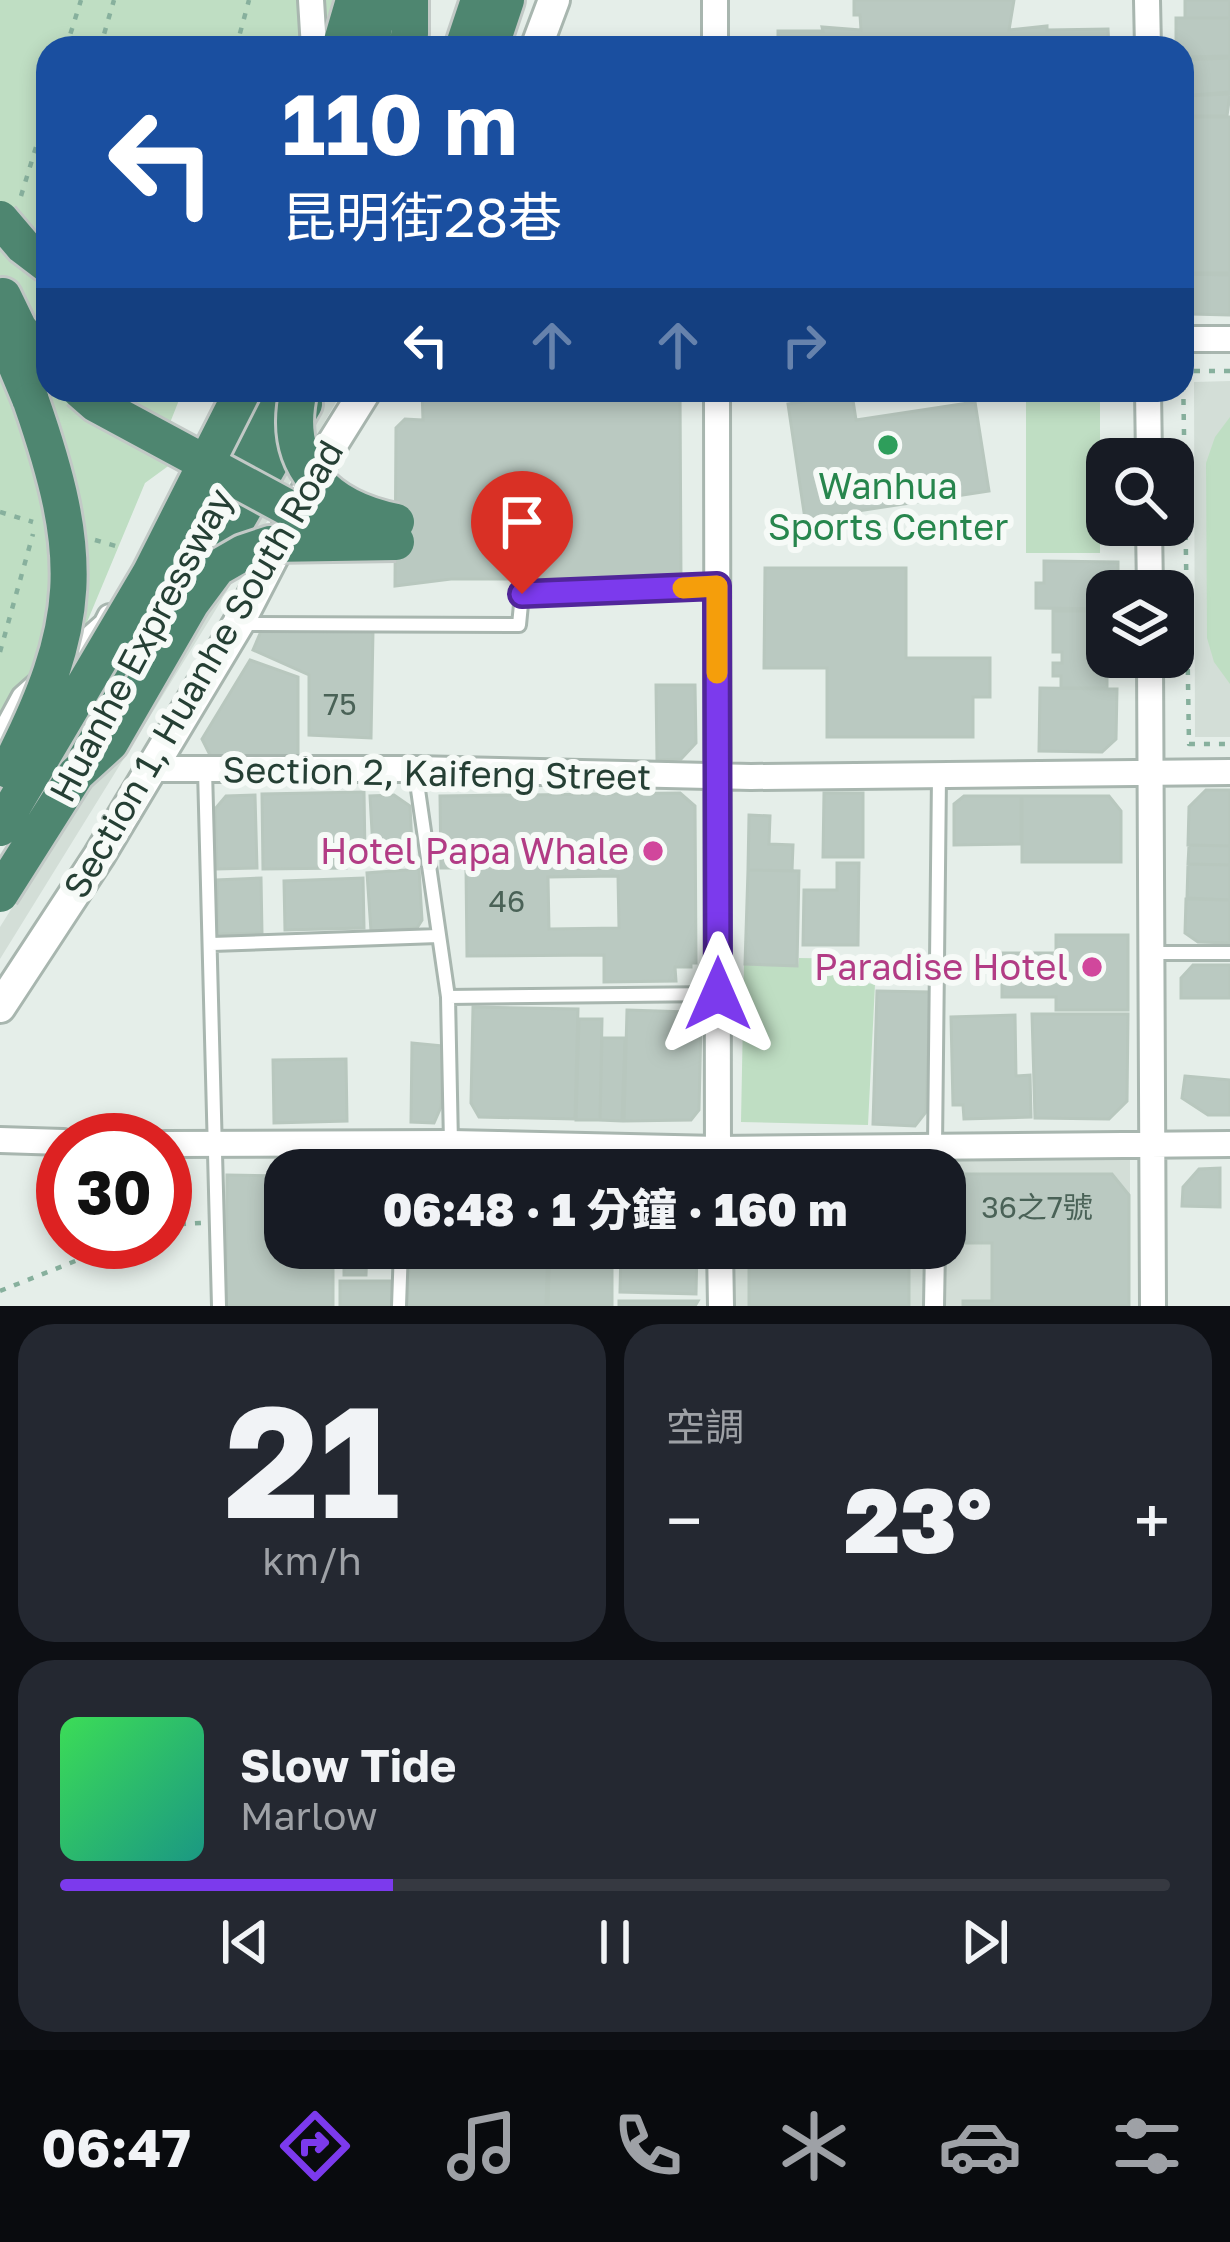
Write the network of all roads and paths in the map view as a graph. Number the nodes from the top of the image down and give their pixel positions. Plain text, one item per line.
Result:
1 (81, 0) edge
2 (114, 0) edge
3 (249, 0) edge
4 (311, 0) edge
5 (322, 0) edge
6 (354, 0) edge
7 (382, 0) edge
8 (432, 0) edge
9 (479, 0) edge
10 (506, 0) edge
11 (554, 0) edge
12 (715, 0) edge
13 (1147, 0) edge
14 (408, 28) edge
15 (70, 36) edge
16 (104, 36) edge
17 (239, 36) edge
18 (313, 36) edge
19 (324, 36) edge
20 (344, 36) edge
21 (372, 36) edge
22 (467, 36) edge
23 (494, 36) edge
24 (540, 36) edge
25 (716, 36) edge
26 (1148, 36) edge
27 (36, 140) edge
28 (11, 207) edge
29 (36, 256) edge
30 (1, 305) edge
31 (36, 327) edge
32 (1194, 339) edge
33 (1230, 339) edge
34 (36, 349) edge
35 (1230, 370) edge
36 (1194, 371) edge
37 (93, 402) edge
38 (219, 402) edge
39 (236, 402) edge
40 (236, 402) edge
41 (266, 402) edge
42 (298, 402) edge
43 (305, 402) edge
44 (358, 402) edge
45 (717, 402) edge
46 (1148, 402) edge
47 (1183, 402) edge
48 (1149, 438) edge
49 (36, 523) dead end
50 (396, 544) junction
51 (717, 586) junction
52 (238, 624) junction
53 (0, 652) edge
54 (1150, 678) edge
55 (0, 742) edge
56 (1230, 744) edge
57 (415, 769) junction
58 (148, 770) junction
59 (205, 770) junction
60 (0, 771) edge
61 (1151, 772) junction
62 (1230, 772) edge
63 (718, 776) junction
64 (939, 776) junction
65 (0, 785) edge
66 (71, 789) junction
67 (0, 815) edge
68 (0, 828) edge
69 (0, 894) edge
70 (0, 914) edge
71 (437, 936) junction
72 (212, 944) junction
73 (1152, 953) junction
74 (1230, 953) edge
75 (718, 994) junction
76 (448, 997) junction
77 (0, 1007) edge
78 (0, 1140) edge
79 (36, 1141) edge
80 (403, 1143) junction
81 (451, 1143) junction
82 (1153, 1144) junction
83 (1230, 1144) edge
84 (192, 1145) edge
85 (215, 1146) junction
86 (403, 1149) edge
87 (545, 1149) edge
88 (718, 1149) edge
89 (935, 1149) edge
90 (966, 1157) edge
91 (219, 1222) junction
92 (192, 1224) edge
93 (57, 1269) edge
94 (400, 1269) edge
95 (720, 1269) edge
96 (935, 1269) edge
97 (0, 1292) edge
98 (219, 1306) edge
99 (399, 1306) edge
100 (721, 1306) edge
101 (934, 1306) edge
102 (1153, 1306) edge

1 - 15 path
2 - 16 path
3 - 17 path
4 - 18 street
5 - 19 street
6 - 20 highway
7 - 21 highway
8 - 14 highway
9 - 22 highway
10 - 23 highway
11 - 24 street
12 - 25 street
13 - 26 street
27 - 28 path
28 - 29 highway, bridge
30 - 31 highway
30 - 34 highway
30 - 65 highway, bridge
32 - 33 street
35 - 36 path
37 - 50 highway, bridge
38 - 55 street
39 - 60 street
40 - 68 highway, Huanhe Expressway, bridge
41 - 66 highway, Huanhe Expressway, bridge
42 - 50 highway, bridge
43 - 66 highway, bridge
44 - 52 street, Section 1, Huanhe South Road
45 - 51 street
46 - 48 street
47 - 56 path
49 - 53 path
50 - 66 highway, bridge
51 - 52 lane
51 - 63 street
52 - 58 street, Section 1, Huanhe South Road
54 - 61 street
57 - 59 street, Section 2, Kaifeng Street
57 - 63 street, Section 2, Kaifeng Street
57 - 71 lane
58 - 59 street, Section 2, Kaifeng Street
58 - 77 street, Section 1, Huanhe South Road
59 - 72 lane
61 - 62 street, Section 2, Kaifeng Street
61 - 64 street, Section 2, Kaifeng Street
61 - 73 street
63 - 64 street, Section 2, Kaifeng Street
63 - 75 street
64 - 89 lane
66 - 67 highway, bridge
66 - 69 highway, Huanhe Expressway, bridge
66 - 70 highway, bridge
71 - 72 lane
71 - 76 lane
72 - 85 lane
73 - 74 lane
73 - 82 street
75 - 76 lane
75 - 88 street
76 - 81 lane
78 - 79 street
80 - 81 street
80 - 85 street
80 - 86 lane
81 - 87 street
82 - 83 street
82 - 90 street
82 - 102 street
84 - 85 street
85 - 91 lane
91 - 92 path
91 - 98 lane
93 - 97 path
94 - 99 lane
95 - 100 street
96 - 101 street

